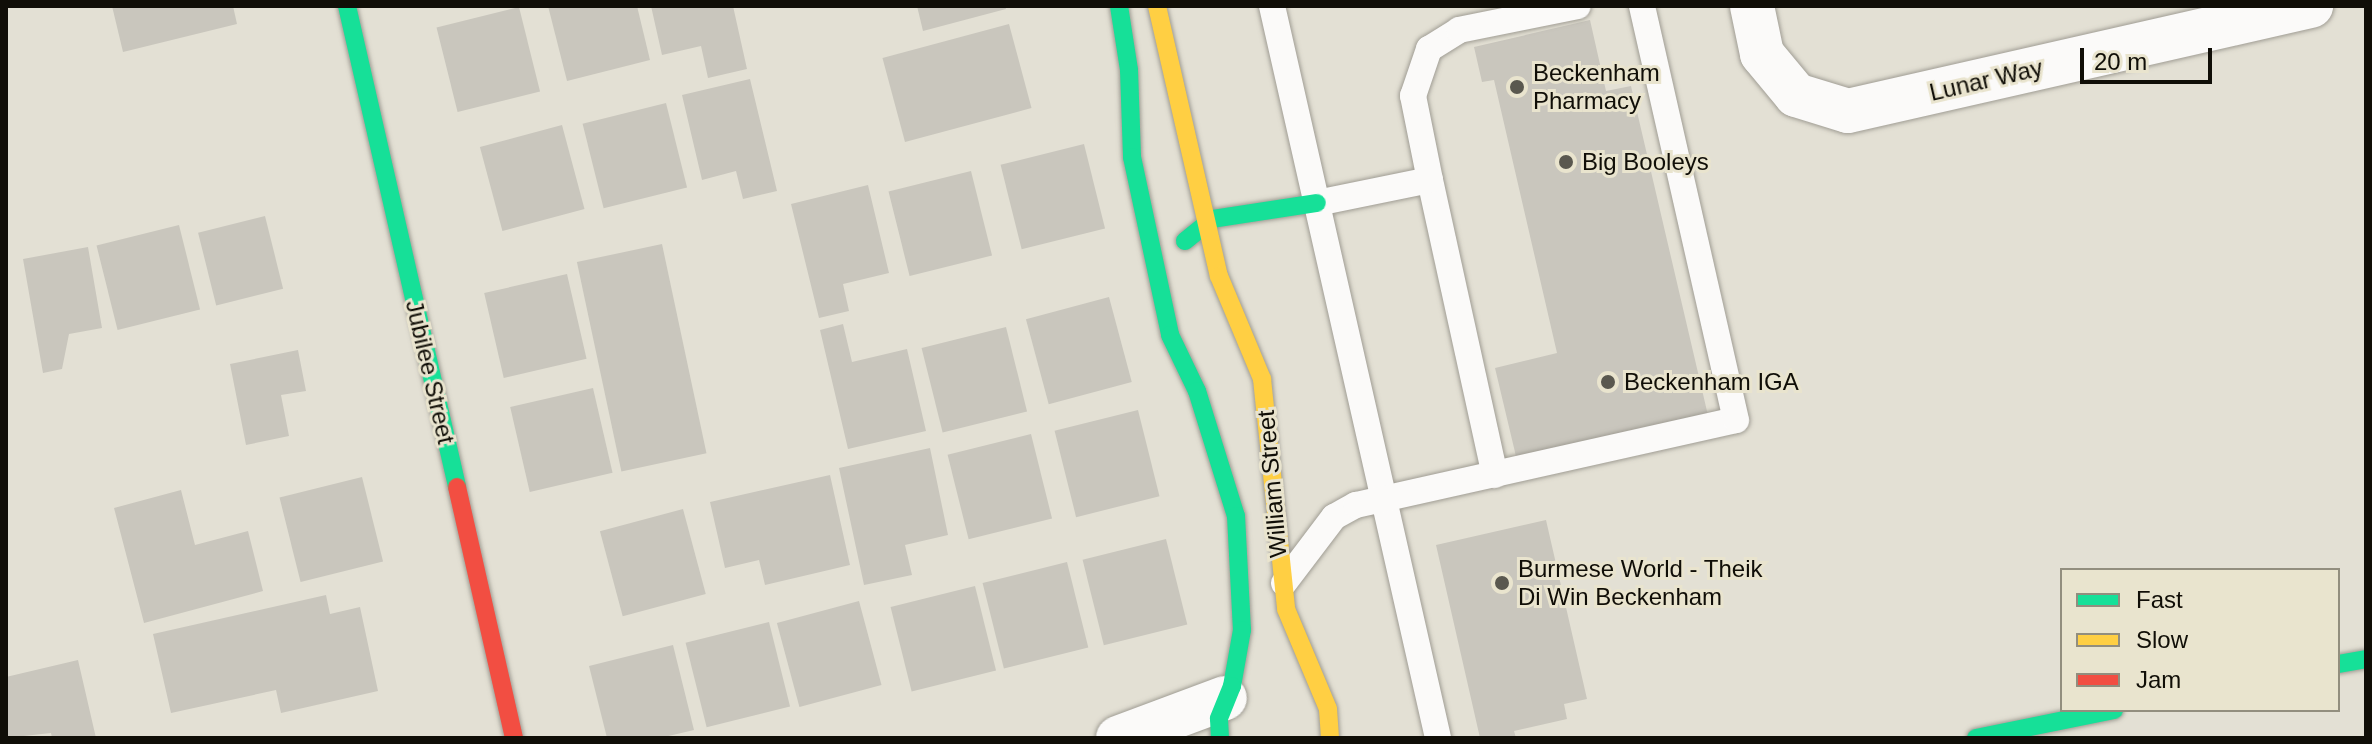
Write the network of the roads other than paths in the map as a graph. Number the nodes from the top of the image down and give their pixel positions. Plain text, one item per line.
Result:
1 (347, 6) edge
2 (1119, 6) edge
3 (1157, 6) edge
4 (1272, 6) edge
5 (1578, 6) edge
6 (1642, 6) edge
7 (1752, 6) edge
8 (2311, 6) edge
9 (1128, 128) junction
10 (1194, 171) junction
11 (1430, 180) junction
12 (1161, 197) dead end
13 (1317, 203) junction
14 (1258, 208) junction
15 (1174, 218) dead end
16 (1200, 229) junction
17 (1252, 234) dead end
18 (1211, 244) junction
19 (1179, 265) dead end
20 (1219, 276) junction
21 (1211, 375) dead end
22 (1215, 444) junction
23 (1495, 475) junction
24 (1383, 499) junction
25 (1282, 586) junction
26 (2366, 659) edge
27 (2340, 664) edge
28 (1290, 676) dead end
29 (1321, 693) junction
30 (1232, 700) edge
31 (2107, 712) edge
32 (2040, 732) edge
33 (514, 738) edge
34 (1118, 738) edge
35 (1330, 738) edge
36 (1438, 738) edge
37 (1976, 738) edge

1 - 33 main road, Jubilee Street
2 - 9 main road, William Street
3 - 10 main road, William Street
4 - 13 lane
5 - 11 lane
6 - 23 lane
7 - 8 street, Lunar Way
9 - 12 main road, William Street
9 - 22 main road, William Street
10 - 14 main road
10 - 16 main road, William Street
11 - 13 lane
11 - 23 lane
13 - 14 main road
13 - 17 main road
13 - 24 lane
14 - 16 main road
15 - 16 main road
16 - 18 main road, William Street
16 - 19 main road
18 - 20 main road, William Street
18 - 20 main road
20 - 25 main road, William Street
21 - 22 main road, William Street
22 - 30 main road, William Street
23 - 24 lane
24 - 25 lane
24 - 36 lane
25 - 29 main road, William Street
26 - 27 main road
28 - 29 main road
29 - 35 main road, William Street
30 - 34 street
31 - 32 main road
32 - 37 main road

